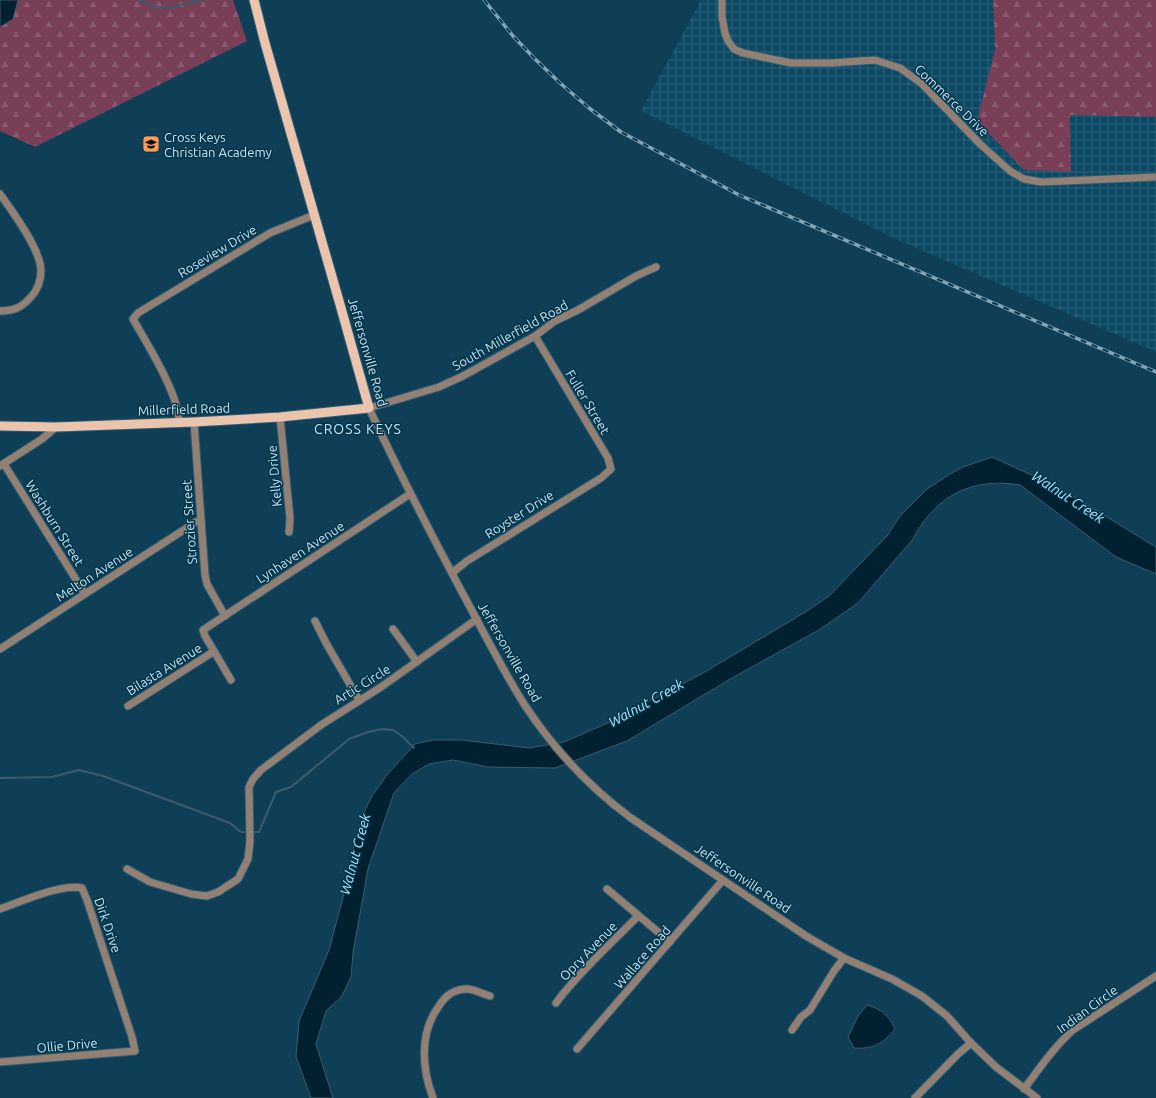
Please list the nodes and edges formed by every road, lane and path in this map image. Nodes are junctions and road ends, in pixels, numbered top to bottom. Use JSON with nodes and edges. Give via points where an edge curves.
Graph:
{"nodes":[{"id":1,"x":254,"y":0,"type":"edge"},
{"id":2,"x":722,"y":0,"type":"edge"},
{"id":3,"x":1156,"y":177,"type":"edge"},
{"id":4,"x":0,"y":194,"type":"edge"},
{"id":5,"x":314,"y":215,"type":"junction"},
{"id":6,"x":656,"y":268,"type":"dead end"},
{"id":7,"x":0,"y":312,"type":"edge"},
{"id":8,"x":535,"y":336,"type":"junction"},
{"id":9,"x":369,"y":408,"type":"junction"},
{"id":10,"x":280,"y":417,"type":"junction"},
{"id":11,"x":179,"y":422,"type":"junction"},
{"id":12,"x":194,"y":422,"type":"junction"},
{"id":13,"x":0,"y":426,"type":"edge"},
{"id":14,"x":56,"y":427,"type":"junction"},
{"id":15,"x":2,"y":465,"type":"edge"},
{"id":16,"x":601,"y":478,"type":"joint"},
{"id":17,"x":410,"y":494,"type":"junction"},
{"id":18,"x":201,"y":521,"type":"junction"},
{"id":19,"x":289,"y":532,"type":"dead end"},
{"id":20,"x":452,"y":573,"type":"junction"},
{"id":21,"x":85,"y":594,"type":"junction"},
{"id":22,"x":225,"y":616,"type":"junction"},
{"id":23,"x":477,"y":619,"type":"junction"},
{"id":24,"x":315,"y":621,"type":"dead end"},
{"id":25,"x":393,"y":629,"type":"dead end"},
{"id":26,"x":0,"y":649,"type":"edge"},
{"id":27,"x":213,"y":652,"type":"junction"},
{"id":28,"x":417,"y":662,"type":"junction"},
{"id":29,"x":231,"y":680,"type":"dead end"},
{"id":30,"x":359,"y":700,"type":"junction"},
{"id":31,"x":128,"y":706,"type":"dead end"},
{"id":32,"x":128,"y":870,"type":"dead end"},
{"id":33,"x":723,"y":880,"type":"junction"},
{"id":34,"x":607,"y":889,"type":"dead end"},
{"id":35,"x":0,"y":909,"type":"edge"},
{"id":36,"x":638,"y":916,"type":"junction"},
{"id":37,"x":670,"y":942,"type":"junction"},
{"id":38,"x":844,"y":958,"type":"junction"},
{"id":39,"x":1156,"y":976,"type":"edge"},
{"id":40,"x":490,"y":996,"type":"dead end"},
{"id":41,"x":556,"y":1003,"type":"dead end"},
{"id":42,"x":792,"y":1030,"type":"dead end"},
{"id":43,"x":971,"y":1043,"type":"junction"},
{"id":44,"x":577,"y":1049,"type":"dead end"},
{"id":45,"x":135,"y":1051,"type":"joint"},
{"id":46,"x":0,"y":1062,"type":"edge"},
{"id":47,"x":1024,"y":1089,"type":"junction"},
{"id":48,"x":433,"y":1098,"type":"edge"},
{"id":49,"x":915,"y":1098,"type":"edge"},
{"id":50,"x":1037,"y":1098,"type":"edge"}],
"edges":[{"from":1,"to":5,"type":"main road","name":"Jeffersonville Road"},
{"from":2,"to":3,"type":"street","name":"Commerce Drive","via":[[725,33],[734,49],[791,63],[875,60],[900,68],[922,84],[1010,171],[1024,179],[1041,182]]},
{"from":4,"to":7,"type":"street","via":[[19,220],[39,260],[41,271],[34,293],[26,303],[15,310]]},
{"from":5,"to":9,"type":"main road","name":"Jeffersonville Road"},
{"from":5,"to":11,"type":"street","name":"Roseview Drive","via":[[270,233],[133,319],[176,403]]},
{"from":6,"to":8,"type":"street","name":"South Millerfield Road","via":[[636,276],[556,321]]},
{"from":8,"to":9,"type":"street","name":"South Millerfield Road","via":[[439,387]]},
{"from":8,"to":16,"type":"street","name":"Fuller Street","via":[[608,458],[611,469]]},
{"from":9,"to":10,"type":"main road","name":"Millerfield Road"},
{"from":9,"to":17,"type":"street","name":"Jeffersonville Road"},
{"from":10,"to":12,"type":"main road","name":"Millerfield Road"},
{"from":10,"to":19,"type":"street","name":"Kelly Drive","via":[[290,518]]},
{"from":11,"to":12,"type":"main road","name":"Millerfield Road"},
{"from":11,"to":14,"type":"main road","name":"Millerfield Road"},
{"from":12,"to":18,"type":"street","name":"Strozier Street"},
{"from":13,"to":14,"type":"main road","name":"Millerfield Road"},
{"from":14,"to":15,"type":"street"},
{"from":15,"to":21,"type":"street","name":"Washburn Street"},
{"from":16,"to":20,"type":"street","name":"Royster Drive","via":[[467,561]]},
{"from":17,"to":20,"type":"street","name":"Jeffersonville Road"},
{"from":17,"to":22,"type":"street","name":"Lynhaven Avenue"},
{"from":18,"to":21,"type":"street","name":"Melton Avenue"},
{"from":18,"to":22,"type":"street","name":"Strozier Street","via":[[203,566],[207,584]]},
{"from":20,"to":23,"type":"street","name":"Jeffersonville Road"},
{"from":21,"to":26,"type":"street","name":"Melton Avenue"},
{"from":22,"to":27,"type":"street","name":"Lynhaven Avenue","via":[[204,630],[204,636]]},
{"from":23,"to":28,"type":"street","name":"Artic Circle"},
{"from":23,"to":33,"type":"street","name":"Jeffersonville Road","via":[[530,712],[551,742],[586,781],[613,805]]},
{"from":24,"to":30,"type":"street"},
{"from":25,"to":28,"type":"street"},
{"from":27,"to":29,"type":"street"},
{"from":27,"to":31,"type":"street","name":"Bilasta Avenue"},
{"from":28,"to":30,"type":"street","name":"Artic Circle"},
{"from":30,"to":32,"type":"street","name":"Artic Circle","via":[[321,725],[261,770],[253,779],[249,787],[248,859],[238,879],[207,896],[150,882]]},
{"from":33,"to":37,"type":"street","name":"Wallace Road"},
{"from":33,"to":38,"type":"street","name":"Jeffersonville Road","via":[[806,936]]},
{"from":34,"to":36,"type":"street"},
{"from":35,"to":45,"type":"street","name":"Dirk Drive","via":[[62,889],[82,888]]},
{"from":36,"to":37,"type":"street"},
{"from":36,"to":41,"type":"street","name":"Opry Avenue"},
{"from":37,"to":44,"type":"street","name":"Wallace Road"},
{"from":38,"to":42,"type":"street","via":[[810,1010],[801,1017]]},
{"from":38,"to":43,"type":"street","name":"Jeffersonville Road","via":[[892,979],[922,996],[947,1016]]},
{"from":39,"to":47,"type":"street","name":"Indian Circle","via":[[1063,1038]]},
{"from":40,"to":48,"type":"street","via":[[468,989],[452,992],[435,1010],[428,1025],[424,1047],[428,1084]]},
{"from":43,"to":47,"type":"street","name":"Jeffersonville Road"},
{"from":43,"to":49,"type":"street"},
{"from":45,"to":46,"type":"street","name":"Ollie Drive"},
{"from":47,"to":50,"type":"street","name":"Jeffersonville Road"}]}
